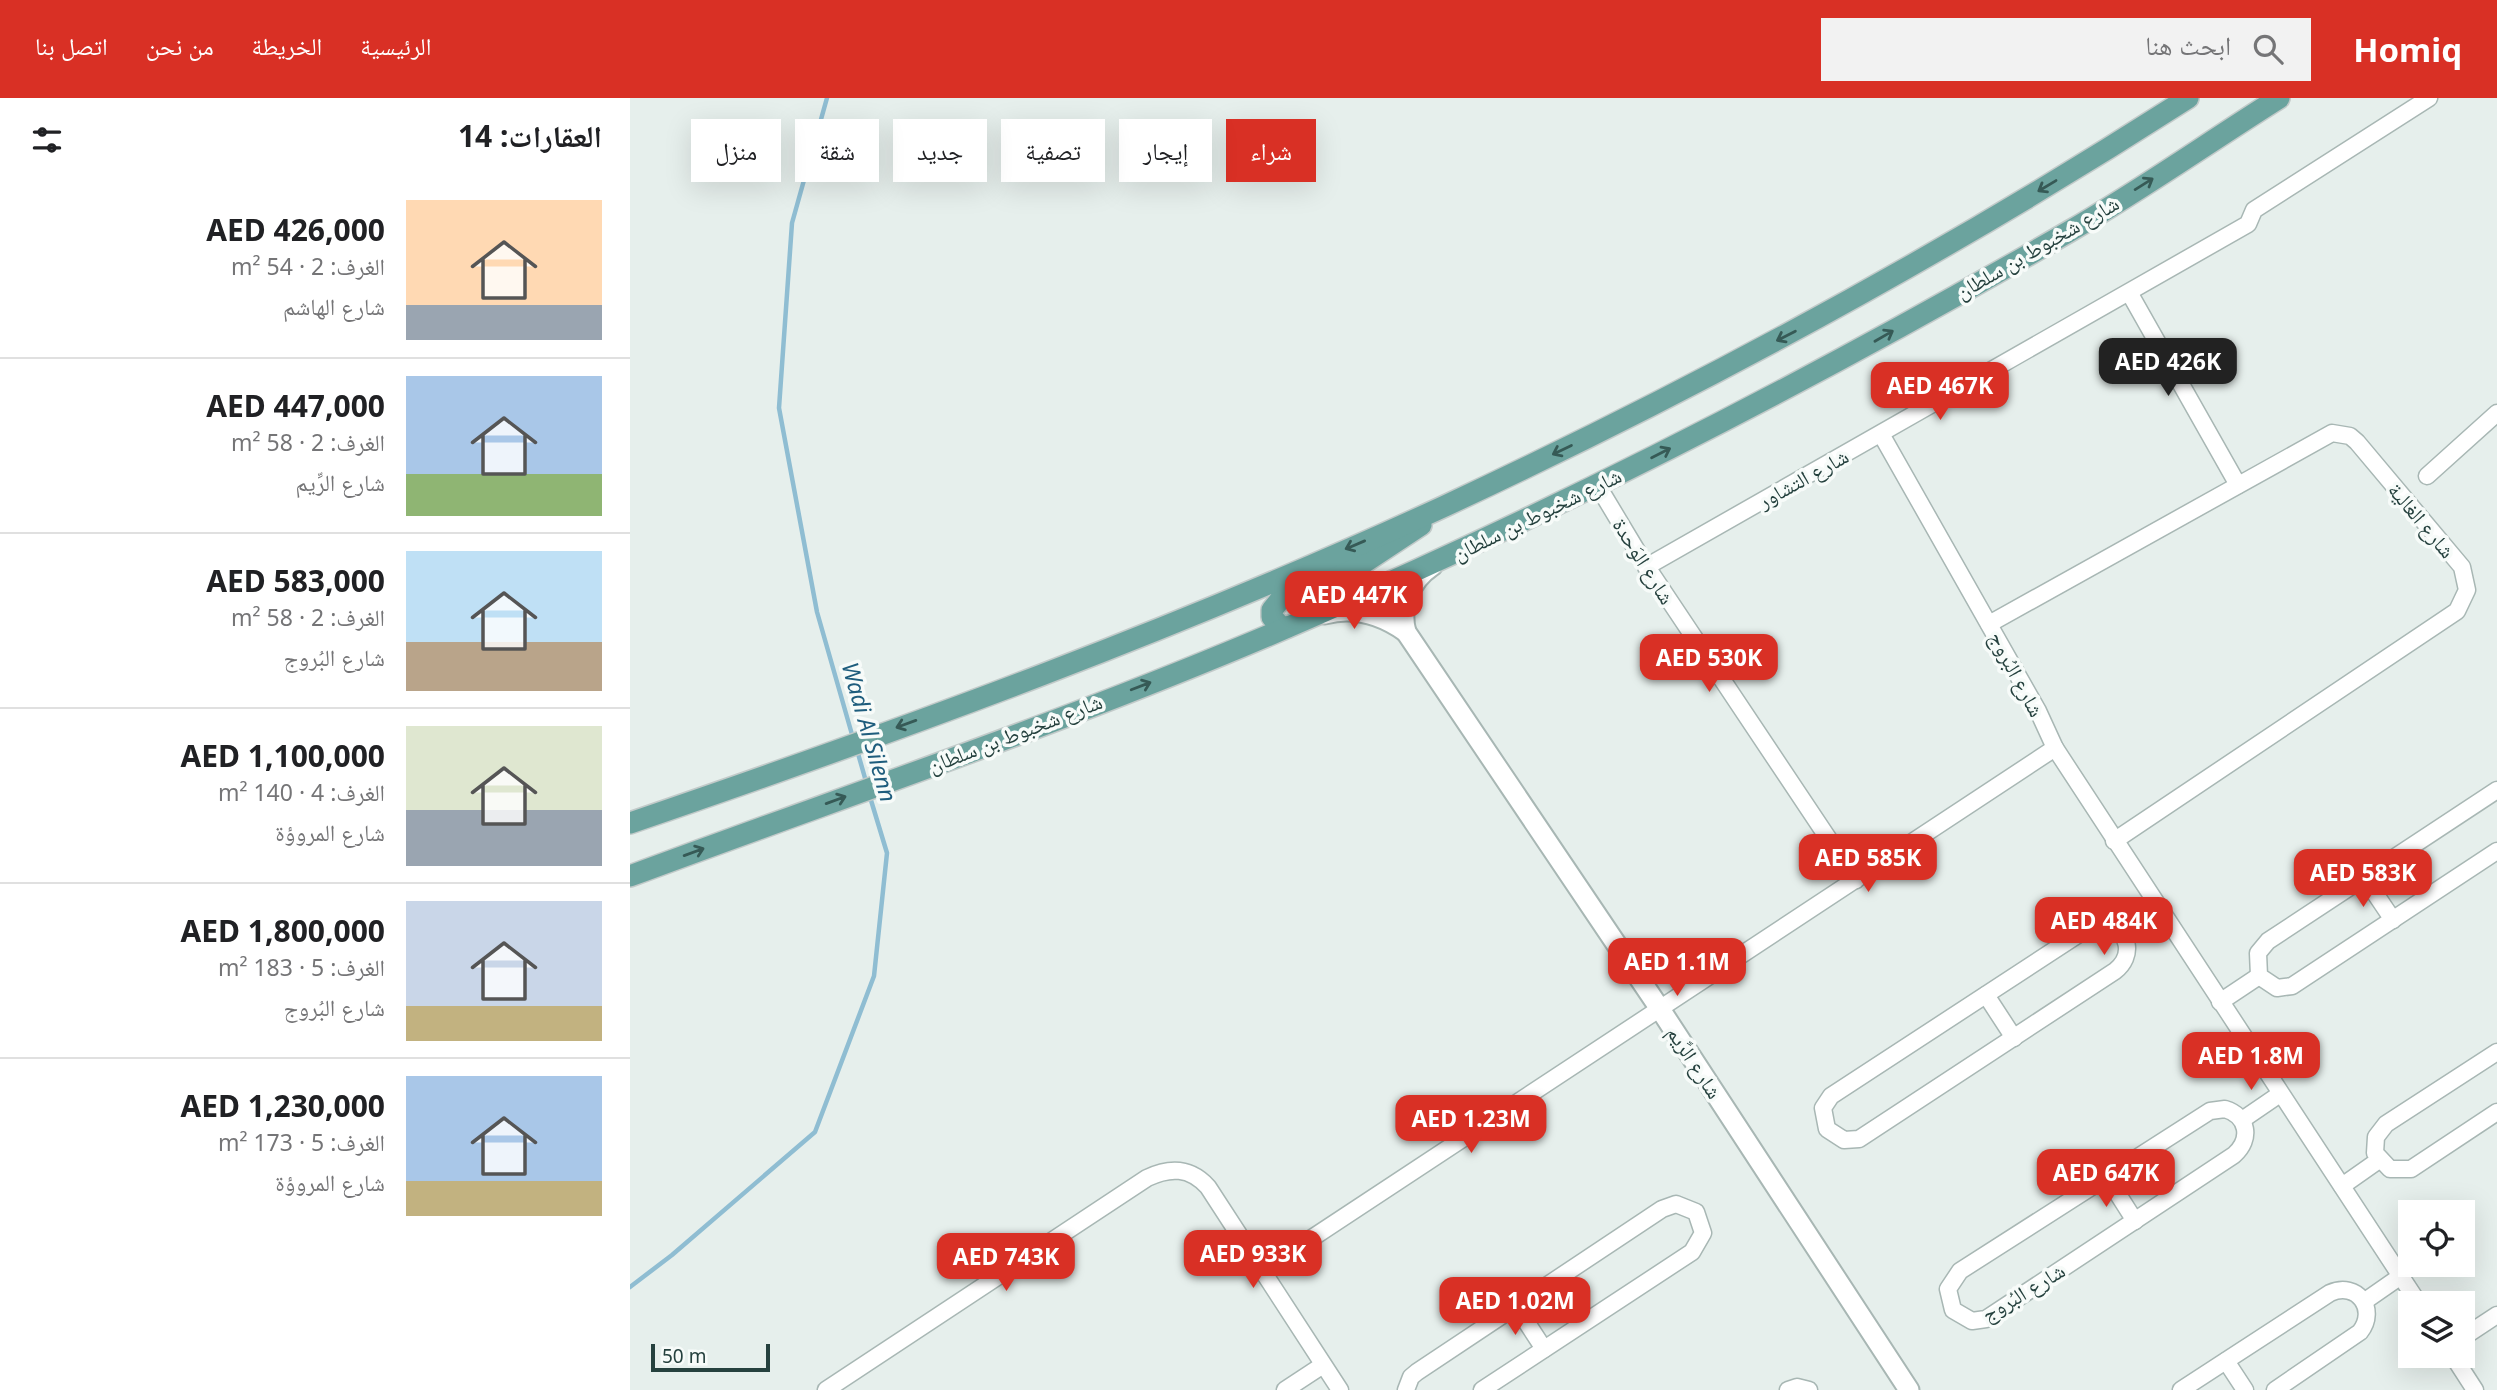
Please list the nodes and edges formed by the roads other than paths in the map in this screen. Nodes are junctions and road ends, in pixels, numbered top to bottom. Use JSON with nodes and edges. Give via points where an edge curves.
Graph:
{"nodes":[{"id":1,"x":2188,"y":98,"type":"edge"},
{"id":2,"x":2279,"y":98,"type":"edge"},
{"id":3,"x":2429,"y":98,"type":"edge"},
{"id":4,"x":2130,"y":294,"type":"junction"},
{"id":5,"x":2497,"y":413,"type":"edge"},
{"id":6,"x":1881,"y":434,"type":"junction"},
{"id":7,"x":2427,"y":476,"type":"dead end"},
{"id":8,"x":2238,"y":485,"type":"junction"},
{"id":9,"x":1598,"y":486,"type":"junction"},
{"id":10,"x":1441,"y":507,"type":"junction"},
{"id":11,"x":1442,"y":559,"type":"junction"},
{"id":12,"x":1646,"y":567,"type":"junction"},
{"id":13,"x":1296,"y":624,"type":"junction"},
{"id":14,"x":1990,"y":624,"type":"junction"},
{"id":15,"x":1406,"y":632,"type":"junction"},
{"id":16,"x":2055,"y":748,"type":"junction"},
{"id":17,"x":2497,"y":790,"type":"edge"},
{"id":18,"x":630,"y":822,"type":"edge"},
{"id":19,"x":2114,"y":841,"type":"junction"},
{"id":20,"x":2497,"y":851,"type":"edge"},
{"id":21,"x":630,"y":876,"type":"edge"},
{"id":22,"x":2364,"y":877,"type":"junction"},
{"id":23,"x":1856,"y":880,"type":"junction"},
{"id":24,"x":2160,"y":909,"type":"junction"},
{"id":25,"x":2393,"y":920,"type":"junction"},
{"id":26,"x":2124,"y":936,"type":"junction"},
{"id":27,"x":2259,"y":976,"type":"junction"},
{"id":28,"x":1986,"y":995,"type":"junction"},
{"id":29,"x":2220,"y":1002,"type":"junction"},
{"id":30,"x":1660,"y":1009,"type":"junction"},
{"id":31,"x":2014,"y":1038,"type":"junction"},
{"id":32,"x":2495,"y":1058,"type":"edge"},
{"id":33,"x":2280,"y":1094,"type":"junction"},
{"id":34,"x":2497,"y":1112,"type":"edge"},
{"id":35,"x":2242,"y":1120,"type":"junction"},
{"id":36,"x":2379,"y":1160,"type":"junction"},
{"id":37,"x":2107,"y":1177,"type":"junction"},
{"id":38,"x":2342,"y":1186,"type":"junction"},
{"id":39,"x":2135,"y":1221,"type":"junction"},
{"id":40,"x":1262,"y":1271,"type":"junction"},
{"id":41,"x":2398,"y":1271,"type":"edge"},
{"id":42,"x":2400,"y":1277,"type":"edge"},
{"id":43,"x":2365,"y":1301,"type":"junction"},
{"id":44,"x":1516,"y":1306,"type":"junction"},
{"id":45,"x":2497,"y":1315,"type":"edge"},
{"id":46,"x":2475,"y":1329,"type":"edge"},
{"id":47,"x":1544,"y":1349,"type":"junction"},
{"id":48,"x":2226,"y":1361,"type":"junction"},
{"id":49,"x":1323,"y":1365,"type":"junction"},
{"id":50,"x":2461,"y":1368,"type":"edge"},
{"id":51,"x":826,"y":1390,"type":"edge"},
{"id":52,"x":1285,"y":1390,"type":"edge"},
{"id":53,"x":1340,"y":1390,"type":"edge"},
{"id":54,"x":1406,"y":1390,"type":"edge"},
{"id":55,"x":1482,"y":1390,"type":"edge"},
{"id":56,"x":1788,"y":1390,"type":"edge"},
{"id":57,"x":1809,"y":1390,"type":"edge"},
{"id":58,"x":1909,"y":1390,"type":"edge"},
{"id":59,"x":2181,"y":1390,"type":"edge"},
{"id":60,"x":2245,"y":1390,"type":"edge"},
{"id":61,"x":2275,"y":1390,"type":"edge"},
{"id":62,"x":2475,"y":1390,"type":"edge"}],
"edges":[{"from":1,"to":10,"type":"main road","one_way":true,"via":[[1954,242],[1804,326]]},
{"from":9,"to":2,"type":"main road","name":"شارع شخبوط بن سلطان","one_way":true,"via":[[1828,368],[2073,229]]},
{"from":3,"to":4,"type":"street","name":"شارع التشاور","via":[[2255,210],[2248,224]]},
{"from":4,"to":6,"type":"street","name":"شارع التشاور"},
{"from":4,"to":8,"type":"street"},
{"from":5,"to":7,"type":"street"},
{"from":6,"to":12,"type":"street","name":"شارع التشاور"},
{"from":6,"to":14,"type":"street","name":"شارع البُروج"},
{"from":8,"to":14,"type":"street","name":"شارع الغالية"},
{"from":8,"to":19,"type":"street","name":"شارع الغالية","via":[[2324,436],[2350,436],[2462,567],[2467,582],[2465,598],[2457,611]]},
{"from":9,"to":11,"type":"main road","name":"شارع شخبوط بن سلطان"},
{"from":9,"to":12,"type":"street","name":"شارع الوَحدة"},
{"from":10,"to":13,"type":"main road","via":[[1381,554],[1280,600],[1272,610],[1275,623]]},
{"from":10,"to":18,"type":"main road","one_way":true,"via":[[971,701]]},
{"from":11,"to":13,"type":"main road","name":"شارع شخبوط بن سلطان"},
{"from":11,"to":15,"type":"street","via":[[1423,572],[1409,592]]},
{"from":12,"to":23,"type":"street","name":"شارع الوَحدة"},
{"from":13,"to":15,"type":"street","name":"شارع الرِّيم","via":[[1336,611],[1366,612]]},
{"from":21,"to":13,"type":"main road","name":"شارع شخبوط بن سلطان","one_way":true},
{"from":14,"to":16,"type":"street","name":"شارع البُروج"},
{"from":15,"to":30,"type":"street","name":"شارع الرِّيم"},
{"from":16,"to":19,"type":"street","name":"شارع البُروج"},
{"from":16,"to":23,"type":"street"},
{"from":17,"to":22,"type":"street"},
{"from":19,"to":24,"type":"street","name":"شارع البُروج"},
{"from":20,"to":25,"type":"street"},
{"from":22,"to":25,"type":"street"},
{"from":22,"to":27,"type":"street","via":[[2262,946],[2256,961]]},
{"from":23,"to":30,"type":"street"},
{"from":24,"to":26,"type":"street"},
{"from":24,"to":29,"type":"street","name":"شارع البُروج"},
{"from":25,"to":27,"type":"street","via":[[2292,986],[2277,988]]},
{"from":26,"to":28,"type":"street","via":[[2106,924],[2091,927]]},
{"from":26,"to":31,"type":"street","via":[[2128,951],[2122,966]]},
{"from":27,"to":29,"type":"street"},
{"from":28,"to":31,"type":"street"},
{"from":28,"to":31,"type":"street","via":[[1831,1096],[1822,1115],[1827,1129],[1844,1140],[1859,1139]]},
{"from":29,"to":33,"type":"street","name":"شارع البُروج"},
{"from":30,"to":40,"type":"street"},
{"from":30,"to":58,"type":"street","name":"شارع الرِّيم"},
{"from":32,"to":36,"type":"street","via":[[2380,1129],[2374,1145]]},
{"from":33,"to":35,"type":"street"},
{"from":33,"to":38,"type":"street","name":"شارع البُروج"},
{"from":34,"to":36,"type":"street","via":[[2411,1170],[2397,1171]]},
{"from":35,"to":37,"type":"street","name":"شارع البُروج","via":[[2225,1109],[2210,1111]]},
{"from":35,"to":39,"type":"street","name":"شارع البُروج","via":[[2246,1135],[2240,1149]]},
{"from":36,"to":38,"type":"street"},
{"from":37,"to":39,"type":"street"},
{"from":37,"to":39,"type":"street","name":"شارع البُروج","via":[[1960,1271],[1948,1289],[1953,1310],[1972,1321],[1986,1319]]},
{"from":38,"to":41,"type":"street","name":"شارع البُروج"},
{"from":40,"to":49,"type":"street"},
{"from":40,"to":51,"type":"street","via":[[1203,1181],[1188,1172],[1165,1171],[1147,1178]]},
{"from":42,"to":43,"type":"street"},
{"from":43,"to":48,"type":"street","via":[[2353,1291],[2337,1290]]},
{"from":43,"to":61,"type":"street","via":[[2368,1318],[2360,1332]]},
{"from":44,"to":47,"type":"street"},
{"from":44,"to":47,"type":"street","via":[[1668,1205],[1684,1205],[1696,1212],[1703,1233],[1692,1252]]},
{"from":44,"to":54,"type":"street","via":[[1417,1371]]},
{"from":45,"to":46,"type":"street"},
{"from":47,"to":55,"type":"street"},
{"from":48,"to":59,"type":"street"},
{"from":48,"to":60,"type":"street"},
{"from":49,"to":52,"type":"street"},
{"from":49,"to":53,"type":"street"},
{"from":50,"to":62,"type":"street"},
{"from":56,"to":57,"type":"street"}]}
